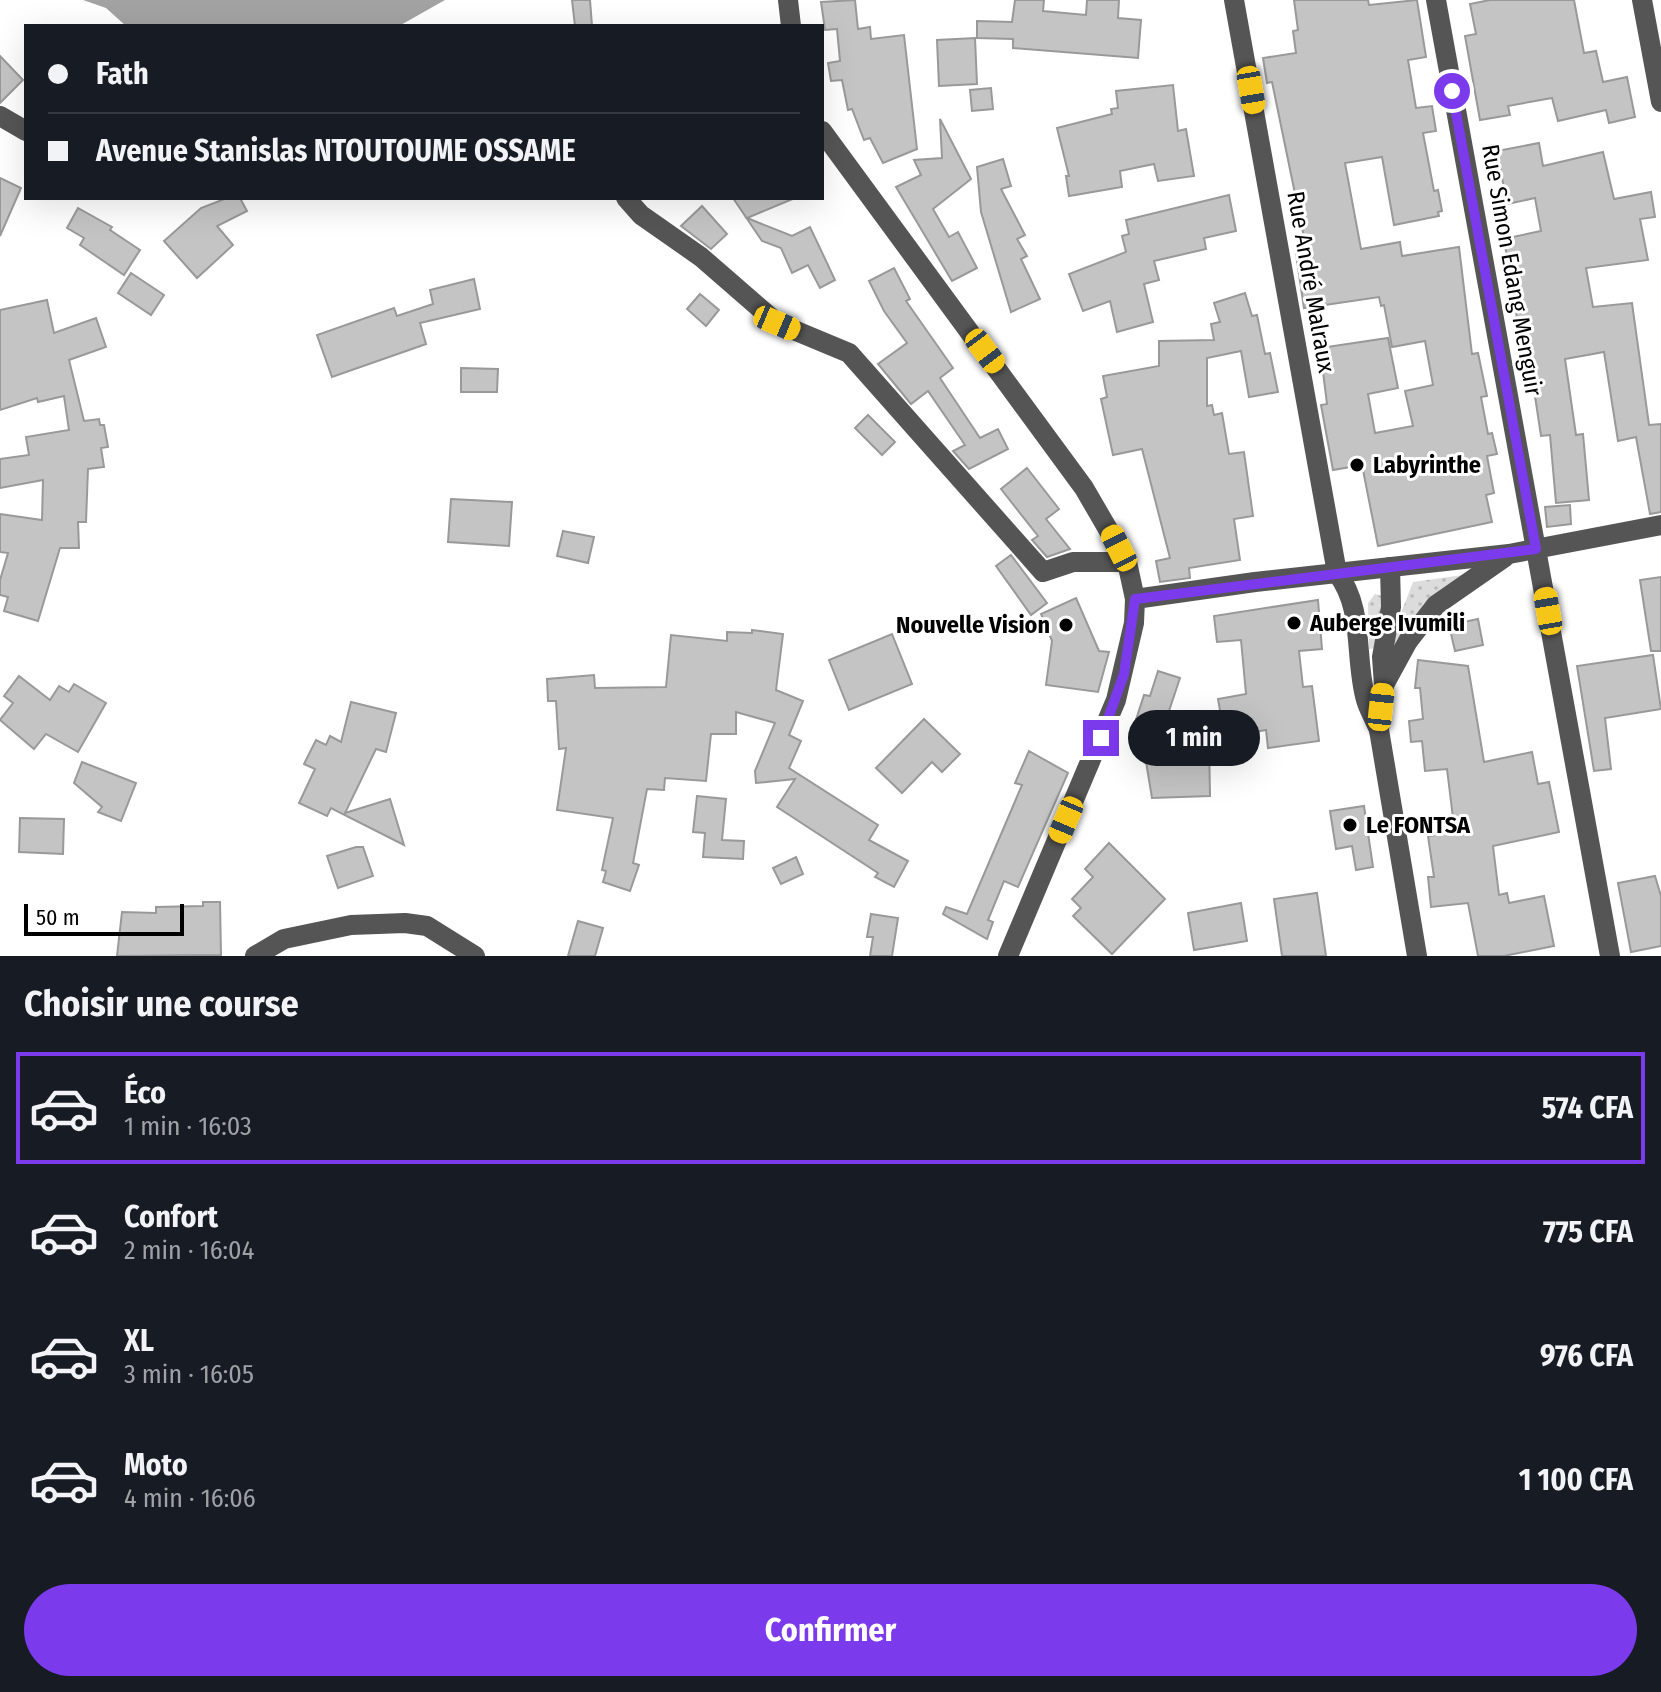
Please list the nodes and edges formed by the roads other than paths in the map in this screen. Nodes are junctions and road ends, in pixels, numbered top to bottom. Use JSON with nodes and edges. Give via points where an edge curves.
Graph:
{"nodes":[{"id":1,"x":788,"y":0,"type":"edge"},
{"id":2,"x":1234,"y":0,"type":"edge"},
{"id":3,"x":1436,"y":0,"type":"edge"},
{"id":4,"x":1642,"y":0,"type":"edge"},
{"id":5,"x":791,"y":24,"type":"edge"},
{"id":6,"x":1661,"y":102,"type":"edge"},
{"id":7,"x":0,"y":116,"type":"edge"},
{"id":8,"x":24,"y":130,"type":"edge"},
{"id":9,"x":824,"y":134,"type":"edge"},
{"id":10,"x":628,"y":200,"type":"edge"},
{"id":11,"x":1661,"y":525,"type":"edge"},
{"id":12,"x":1536,"y":549,"type":"junction"},
{"id":13,"x":1509,"y":554,"type":"junction"},
{"id":14,"x":1127,"y":562,"type":"junction"},
{"id":15,"x":1381,"y":568,"type":"junction"},
{"id":16,"x":1337,"y":573,"type":"junction"},
{"id":17,"x":1135,"y":599,"type":"junction"},
{"id":18,"x":1357,"y":629,"type":"junction"},
{"id":19,"x":1384,"y":685,"type":"junction"},
{"id":20,"x":1379,"y":730,"type":"junction"},
{"id":21,"x":255,"y":956,"type":"edge"},
{"id":22,"x":475,"y":956,"type":"edge"},
{"id":23,"x":1008,"y":956,"type":"edge"},
{"id":24,"x":1417,"y":956,"type":"edge"},
{"id":25,"x":1610,"y":956,"type":"edge"}],
"edges":[{"from":1,"to":5,"type":"street"},
{"from":2,"to":16,"type":"street","name":"Rue André Malraux"},
{"from":3,"to":12,"type":"street","name":"Rue Simon Edang Menguir"},
{"from":4,"to":6,"type":"street"},
{"from":7,"to":8,"type":"street"},
{"from":9,"to":14,"type":"street","via":[[1075,475]]},
{"from":10,"to":14,"type":"street","via":[[777,323],[849,353],[1043,572],[1073,562]]},
{"from":11,"to":12,"type":"street"},
{"from":12,"to":13,"type":"street"},
{"from":12,"to":25,"type":"street","name":"Rue Simon Edang Menguir"},
{"from":13,"to":15,"type":"street"},
{"from":13,"to":19,"type":"street","via":[[1436,605]]},
{"from":14,"to":17,"type":"street"},
{"from":15,"to":16,"type":"street"},
{"from":15,"to":18,"type":"street","via":[[1363,586]]},
{"from":15,"to":19,"type":"street","via":[[1391,607],[1382,657]]},
{"from":16,"to":17,"type":"street"},
{"from":16,"to":18,"type":"street","name":"Rue André Malraux","via":[[1347,587]]},
{"from":17,"to":23,"type":"street","via":[[1116,700]]},
{"from":18,"to":20,"type":"street","via":[[1366,700]]},
{"from":19,"to":20,"type":"street"},
{"from":20,"to":24,"type":"street"},
{"from":21,"to":22,"type":"street","via":[[284,939],[351,925],[405,923],[427,926]]}]}
